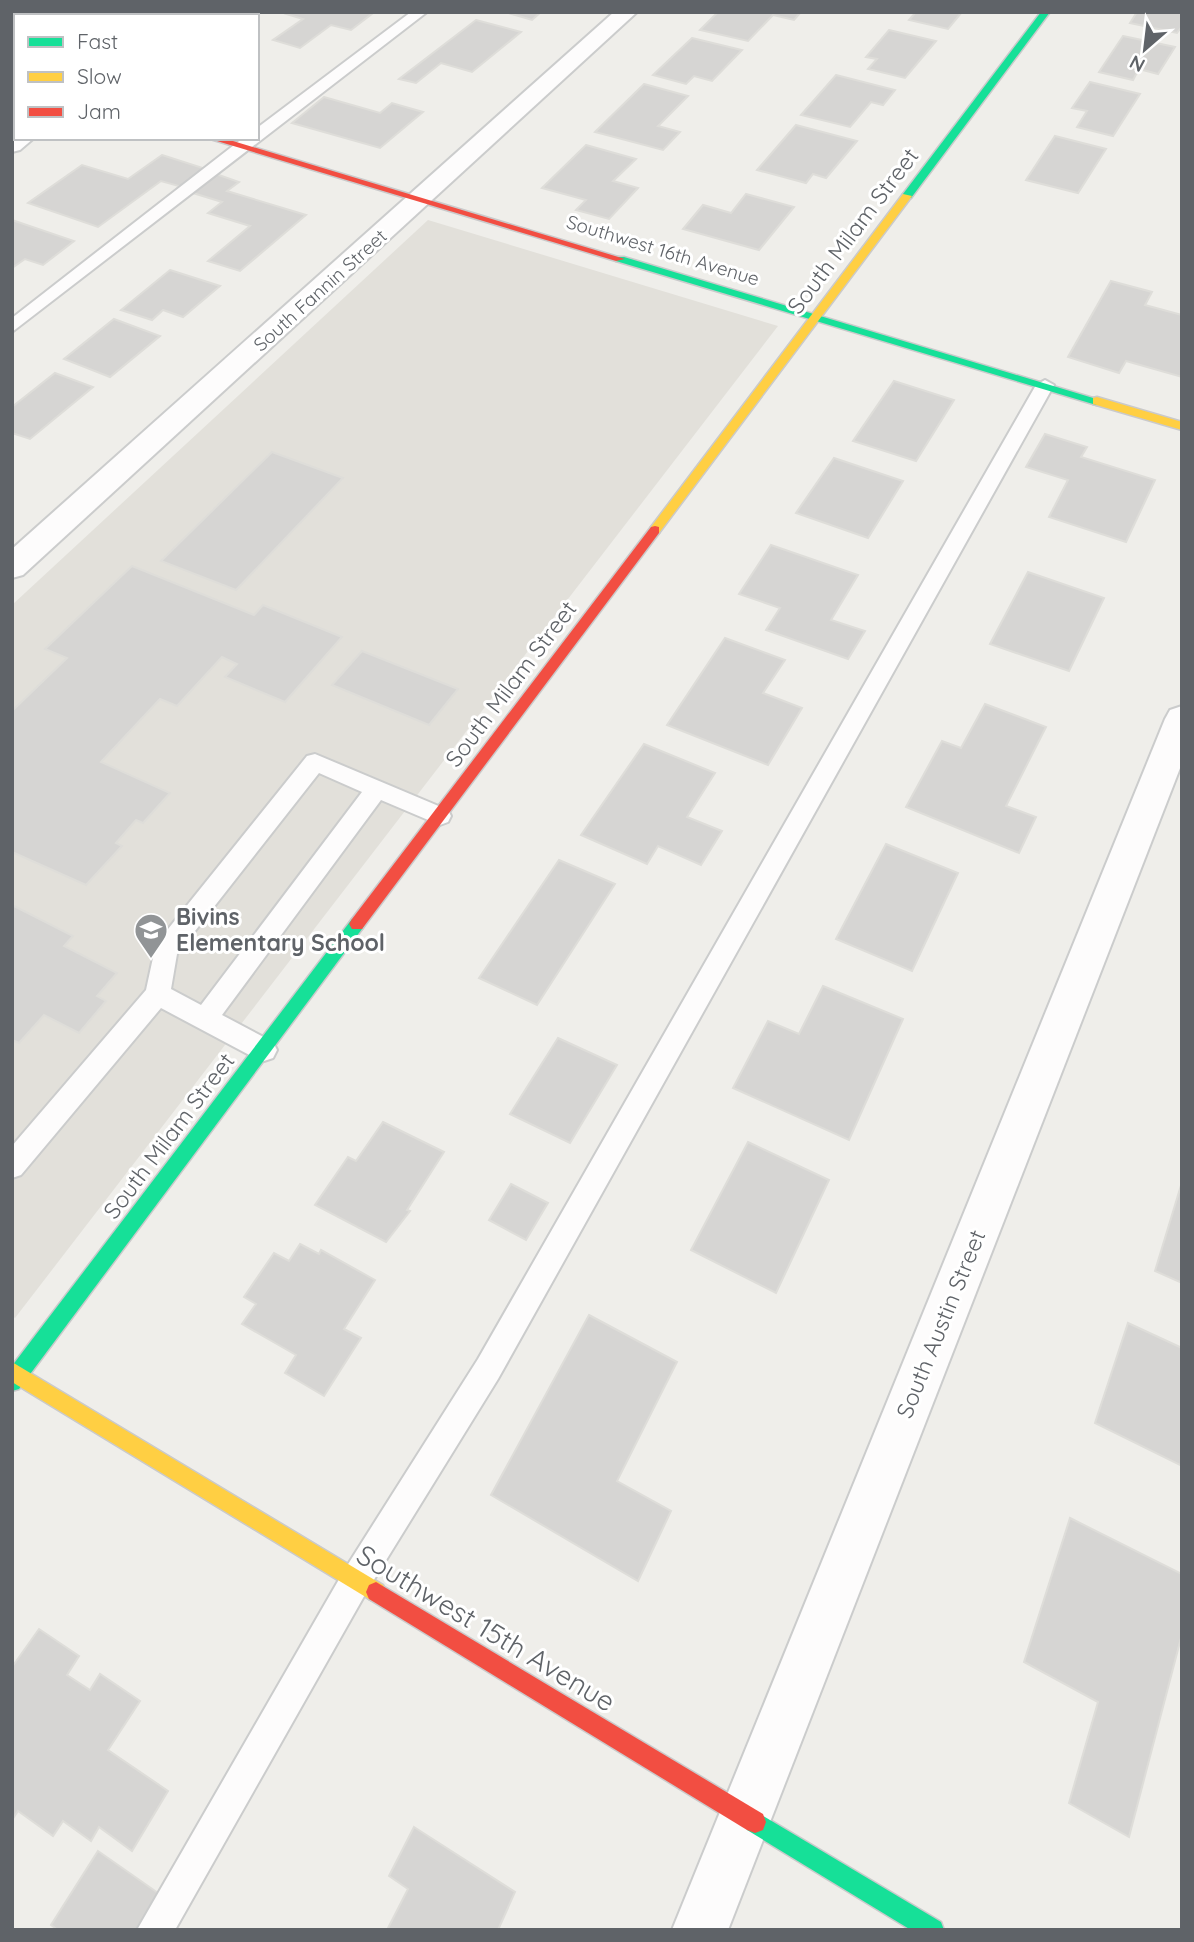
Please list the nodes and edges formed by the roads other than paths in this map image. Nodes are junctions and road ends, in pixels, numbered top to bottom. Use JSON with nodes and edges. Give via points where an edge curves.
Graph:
{"nodes":[{"id":1,"x":420,"y":12,"type":"edge"},
{"id":2,"x":627,"y":12,"type":"edge"},
{"id":3,"x":1046,"y":12,"type":"edge"},
{"id":4,"x":259,"y":134,"type":"edge"},
{"id":5,"x":251,"y":140,"type":"edge"},
{"id":6,"x":419,"y":200,"type":"junction"},
{"id":7,"x":816,"y":317,"type":"junction"},
{"id":8,"x":12,"y":327,"type":"edge"},
{"id":9,"x":1045,"y":385,"type":"junction"},
{"id":10,"x":1182,"y":426,"type":"edge"},
{"id":11,"x":12,"y":567,"type":"edge"},
{"id":12,"x":1182,"y":719,"type":"edge"},
{"id":13,"x":377,"y":788,"type":"junction"},
{"id":14,"x":440,"y":816,"type":"junction"},
{"id":15,"x":158,"y":994,"type":"junction"},
{"id":16,"x":205,"y":1018,"type":"junction"},
{"id":17,"x":264,"y":1049,"type":"junction"},
{"id":18,"x":12,"y":1166,"type":"edge"},
{"id":19,"x":14,"y":1376,"type":"edge"},
{"id":20,"x":356,"y":1580,"type":"junction"},
{"id":21,"x":746,"y":1816,"type":"junction"},
{"id":22,"x":155,"y":1930,"type":"edge"},
{"id":23,"x":701,"y":1930,"type":"edge"},
{"id":24,"x":933,"y":1930,"type":"edge"}],
"edges":[{"from":1,"to":4,"type":"lane"},
{"from":2,"to":6,"type":"street","name":"South Fannin Street"},
{"from":3,"to":7,"type":"street","name":"South Milam Street"},
{"from":5,"to":6,"type":"street","name":"Southwest 16th Avenue"},
{"from":5,"to":8,"type":"lane"},
{"from":6,"to":7,"type":"street","name":"Southwest 16th Avenue"},
{"from":6,"to":11,"type":"street","name":"South Fannin Street"},
{"from":7,"to":9,"type":"street","name":"Southwest 16th Avenue"},
{"from":7,"to":14,"type":"street","name":"South Milam Street"},
{"from":9,"to":10,"type":"street","name":"Southwest 16th Avenue"},
{"from":9,"to":20,"type":"lane","via":[[488,1369]]},
{"from":12,"to":21,"type":"street","name":"South Austin Street"},
{"from":13,"to":14,"type":"lane"},
{"from":13,"to":15,"type":"lane","via":[[315,762],[164,951]]},
{"from":13,"to":16,"type":"lane"},
{"from":14,"to":17,"type":"street","name":"South Milam Street"},
{"from":15,"to":16,"type":"lane"},
{"from":15,"to":18,"type":"lane"},
{"from":16,"to":17,"type":"lane"},
{"from":17,"to":19,"type":"street","name":"South Milam Street"},
{"from":19,"to":20,"type":"street","name":"Southwest 15th Avenue"},
{"from":20,"to":21,"type":"street","name":"Southwest 15th Avenue"},
{"from":20,"to":22,"type":"lane"},
{"from":21,"to":23,"type":"street","name":"South Austin Street"},
{"from":21,"to":24,"type":"street","name":"Southwest 15th Avenue"}]}
